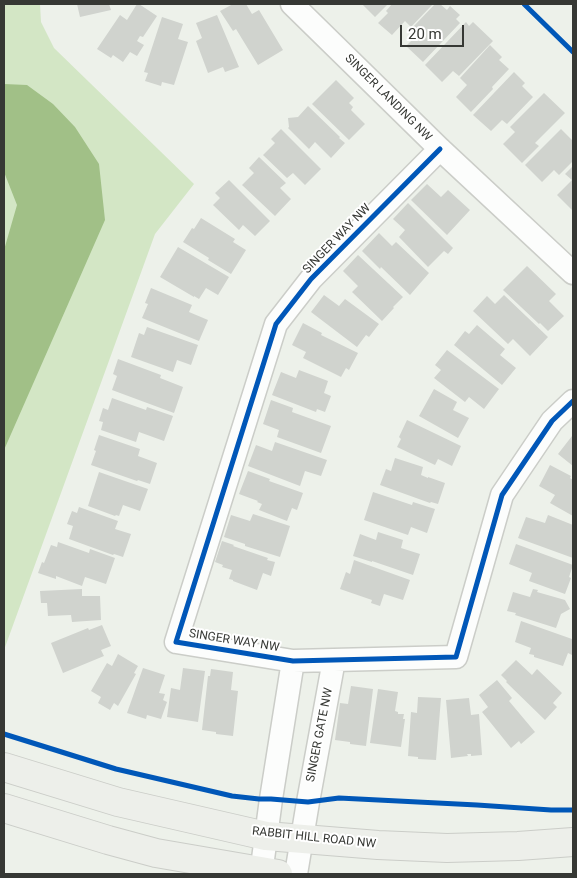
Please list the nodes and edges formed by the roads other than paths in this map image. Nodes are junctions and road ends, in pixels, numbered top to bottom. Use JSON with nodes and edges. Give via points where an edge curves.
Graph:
{"nodes":[{"id":1,"x":292,"y":4,"type":"edge"},
{"id":2,"x":440,"y":149,"type":"junction"},
{"id":3,"x":573,"y":273,"type":"edge"},
{"id":4,"x":573,"y":401,"type":"edge"},
{"id":5,"x":334,"y":660,"type":"junction"},
{"id":6,"x":293,"y":661,"type":"junction"},
{"id":7,"x":4,"y":767,"type":"edge"},
{"id":8,"x":4,"y":808,"type":"edge"},
{"id":9,"x":266,"y":836,"type":"junction"},
{"id":10,"x":302,"y":840,"type":"junction"},
{"id":11,"x":573,"y":842,"type":"edge"},
{"id":12,"x":267,"y":873,"type":"edge"},
{"id":13,"x":296,"y":874,"type":"edge"}],
"edges":[{"from":1,"to":2,"type":"street","name":"SINGER LANDING NW"},
{"from":2,"to":3,"type":"street","name":"SINGER LANDING NW"},
{"from":2,"to":6,"type":"street","name":"SINGER WAY NW","via":[[310,279],[276,324],[176,642]]},
{"from":4,"to":5,"type":"street","name":"SINGER WAY NW","via":[[552,421],[502,495],[456,657]]},
{"from":5,"to":6,"type":"street","name":"SINGER WAY NW"},
{"from":5,"to":10,"type":"street","name":"SINGER GATE NW"},
{"from":6,"to":9,"type":"street"},
{"from":7,"to":9,"type":"main road","name":"RABBIT HILL ROAD NW","via":[[118,802]]},
{"from":8,"to":12,"type":"main road","via":[[156,853]]},
{"from":9,"to":10,"type":"main road","name":"RABBIT HILL ROAD NW"},
{"from":9,"to":12,"type":"street"},
{"from":10,"to":11,"type":"main road","name":"RABBIT HILL ROAD NW","via":[[448,848]]},
{"from":10,"to":13,"type":"street","name":"SINGER GATE NW"}]}
